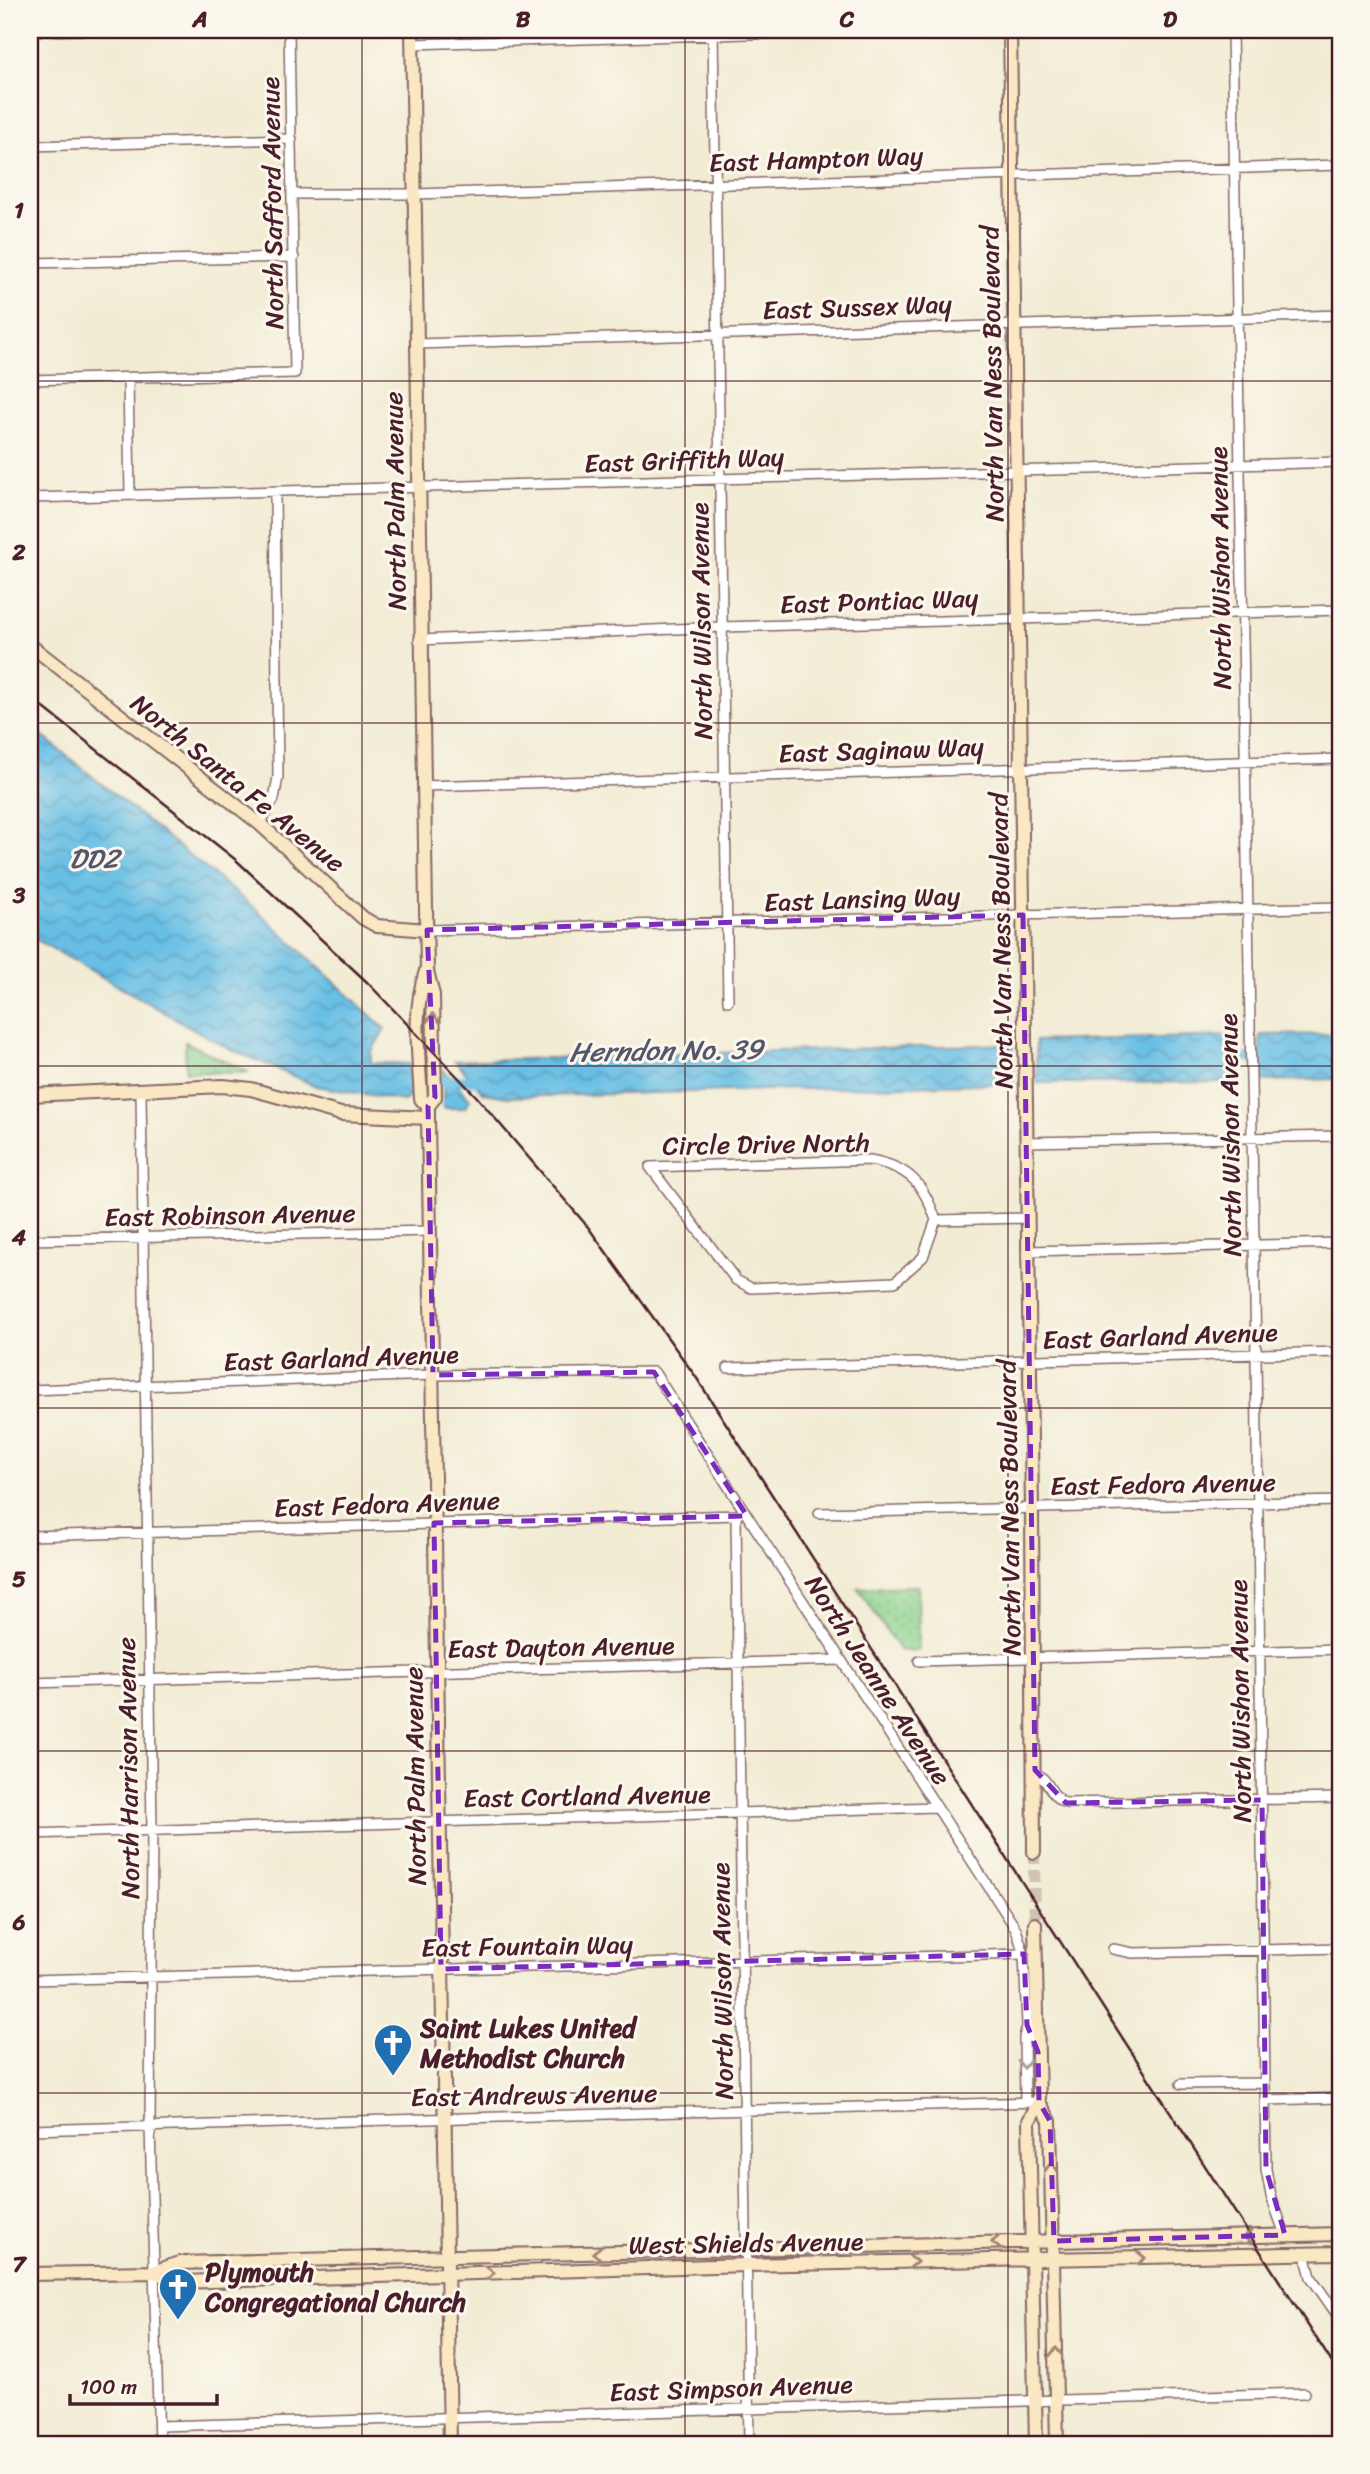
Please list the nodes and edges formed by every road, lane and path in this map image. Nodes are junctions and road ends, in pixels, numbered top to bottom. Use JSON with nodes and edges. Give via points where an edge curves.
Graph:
{"nodes":[{"id":1,"x":85,"y":30,"type":"edge"},
{"id":2,"x":412,"y":30,"type":"edge"},
{"id":3,"x":883,"y":30,"type":"edge"},
{"id":4,"x":1010,"y":30,"type":"edge"},
{"id":5,"x":1233,"y":30,"type":"edge"},
{"id":6,"x":30,"y":31,"type":"edge"},
{"id":7,"x":290,"y":31,"type":"edge"},
{"id":8,"x":713,"y":32,"type":"edge"},
{"id":9,"x":412,"y":44,"type":"junction"},
{"id":10,"x":292,"y":139,"type":"junction"},
{"id":11,"x":30,"y":146,"type":"edge"},
{"id":12,"x":1340,"y":165,"type":"edge"},
{"id":13,"x":1233,"y":168,"type":"junction"},
{"id":14,"x":1012,"y":175,"type":"junction"},
{"id":15,"x":716,"y":183,"type":"junction"},
{"id":16,"x":294,"y":194,"type":"junction"},
{"id":17,"x":415,"y":194,"type":"junction"},
{"id":18,"x":294,"y":257,"type":"junction"},
{"id":19,"x":30,"y":263,"type":"edge"},
{"id":20,"x":1340,"y":315,"type":"edge"},
{"id":21,"x":1236,"y":317,"type":"junction"},
{"id":22,"x":1014,"y":324,"type":"junction"},
{"id":23,"x":718,"y":332,"type":"junction"},
{"id":24,"x":417,"y":344,"type":"junction"},
{"id":25,"x":128,"y":379,"type":"junction"},
{"id":26,"x":30,"y":380,"type":"edge"},
{"id":27,"x":1340,"y":462,"type":"edge"},
{"id":28,"x":1238,"y":464,"type":"junction"},
{"id":29,"x":1017,"y":471,"type":"junction"},
{"id":30,"x":720,"y":480,"type":"junction"},
{"id":31,"x":416,"y":488,"type":"junction"},
{"id":32,"x":275,"y":493,"type":"junction"},
{"id":33,"x":130,"y":495,"type":"junction"},
{"id":34,"x":30,"y":498,"type":"edge"},
{"id":35,"x":1340,"y":610,"type":"edge"},
{"id":36,"x":1241,"y":613,"type":"junction"},
{"id":37,"x":1019,"y":618,"type":"junction"},
{"id":38,"x":722,"y":627,"type":"junction"},
{"id":39,"x":419,"y":640,"type":"junction"},
{"id":40,"x":30,"y":645,"type":"edge"},
{"id":41,"x":1340,"y":759,"type":"edge"},
{"id":42,"x":1246,"y":761,"type":"junction"},
{"id":43,"x":1021,"y":768,"type":"junction"},
{"id":44,"x":723,"y":775,"type":"junction"},
{"id":45,"x":424,"y":786,"type":"junction"},
{"id":46,"x":260,"y":824,"type":"junction"},
{"id":47,"x":1340,"y":907,"type":"edge"},
{"id":48,"x":1247,"y":909,"type":"junction"},
{"id":49,"x":1023,"y":915,"type":"junction"},
{"id":50,"x":725,"y":924,"type":"junction"},
{"id":51,"x":426,"y":930,"type":"junction"},
{"id":52,"x":427,"y":971,"type":"junction"},
{"id":53,"x":728,"y":1002,"type":"dead end"},
{"id":54,"x":141,"y":1091,"type":"junction"},
{"id":55,"x":30,"y":1095,"type":"edge"},
{"id":56,"x":428,"y":1104,"type":"junction"},
{"id":57,"x":1340,"y":1136,"type":"edge"},
{"id":58,"x":1251,"y":1139,"type":"junction"},
{"id":59,"x":1026,"y":1142,"type":"junction"},
{"id":60,"x":1028,"y":1218,"type":"junction"},
{"id":61,"x":936,"y":1220,"type":"junction"},
{"id":62,"x":430,"y":1231,"type":"junction"},
{"id":63,"x":142,"y":1237,"type":"junction"},
{"id":64,"x":30,"y":1240,"type":"edge"},
{"id":65,"x":1340,"y":1243,"type":"edge"},
{"id":66,"x":1254,"y":1246,"type":"junction"},
{"id":67,"x":1028,"y":1251,"type":"junction"},
{"id":68,"x":1340,"y":1352,"type":"edge"},
{"id":69,"x":1256,"y":1355,"type":"junction"},
{"id":70,"x":1029,"y":1361,"type":"junction"},
{"id":71,"x":728,"y":1368,"type":"dead end"},
{"id":72,"x":654,"y":1372,"type":"joint"},
{"id":73,"x":433,"y":1375,"type":"junction"},
{"id":74,"x":144,"y":1387,"type":"junction"},
{"id":75,"x":30,"y":1390,"type":"edge"},
{"id":76,"x":1340,"y":1501,"type":"edge"},
{"id":77,"x":1258,"y":1503,"type":"junction"},
{"id":78,"x":1032,"y":1507,"type":"junction"},
{"id":79,"x":819,"y":1513,"type":"dead end"},
{"id":80,"x":740,"y":1514,"type":"junction"},
{"id":81,"x":434,"y":1523,"type":"junction"},
{"id":82,"x":145,"y":1533,"type":"junction"},
{"id":83,"x":30,"y":1536,"type":"edge"},
{"id":84,"x":1340,"y":1649,"type":"edge"},
{"id":85,"x":1260,"y":1651,"type":"junction"},
{"id":86,"x":1034,"y":1657,"type":"junction"},
{"id":87,"x":841,"y":1660,"type":"junction"},
{"id":88,"x":919,"y":1661,"type":"dead end"},
{"id":89,"x":737,"y":1664,"type":"junction"},
{"id":90,"x":436,"y":1672,"type":"junction"},
{"id":91,"x":148,"y":1680,"type":"junction"},
{"id":92,"x":30,"y":1683,"type":"edge"},
{"id":93,"x":1035,"y":1773,"type":"junction"},
{"id":94,"x":1340,"y":1798,"type":"edge"},
{"id":95,"x":1262,"y":1800,"type":"junction"},
{"id":96,"x":936,"y":1807,"type":"junction"},
{"id":97,"x":740,"y":1813,"type":"junction"},
{"id":98,"x":439,"y":1820,"type":"junction"},
{"id":99,"x":152,"y":1830,"type":"junction"},
{"id":100,"x":30,"y":1834,"type":"edge"},
{"id":101,"x":1034,"y":1852,"type":"tunnel mouth"},
{"id":102,"x":1035,"y":1924,"type":"tunnel mouth"},
{"id":103,"x":1340,"y":1948,"type":"edge"},
{"id":104,"x":1113,"y":1949,"type":"dead end"},
{"id":105,"x":1265,"y":1950,"type":"junction"},
{"id":106,"x":1024,"y":1954,"type":"junction"},
{"id":107,"x":743,"y":1963,"type":"junction"},
{"id":108,"x":441,"y":1969,"type":"junction"},
{"id":109,"x":151,"y":1978,"type":"junction"},
{"id":110,"x":30,"y":1980,"type":"edge"},
{"id":111,"x":1027,"y":2025,"type":"junction"},
{"id":112,"x":1038,"y":2052,"type":"junction"},
{"id":113,"x":1265,"y":2083,"type":"junction"},
{"id":114,"x":1181,"y":2084,"type":"dead end"},
{"id":115,"x":1340,"y":2098,"type":"edge"},
{"id":116,"x":1265,"y":2099,"type":"junction"},
{"id":117,"x":1039,"y":2102,"type":"junction"},
{"id":118,"x":1025,"y":2103,"type":"junction"},
{"id":119,"x":746,"y":2111,"type":"junction"},
{"id":120,"x":443,"y":2118,"type":"junction"},
{"id":121,"x":150,"y":2127,"type":"junction"},
{"id":122,"x":30,"y":2130,"type":"edge"},
{"id":123,"x":1340,"y":2234,"type":"edge"},
{"id":124,"x":1285,"y":2235,"type":"junction"},
{"id":125,"x":1033,"y":2241,"type":"junction"},
{"id":126,"x":1054,"y":2241,"type":"junction"},
{"id":127,"x":747,"y":2249,"type":"junction"},
{"id":128,"x":1305,"y":2253,"type":"junction"},
{"id":129,"x":1340,"y":2253,"type":"edge"},
{"id":130,"x":445,"y":2256,"type":"junction"},
{"id":131,"x":1033,"y":2260,"type":"junction"},
{"id":132,"x":1054,"y":2260,"type":"junction"},
{"id":133,"x":747,"y":2265,"type":"junction"},
{"id":134,"x":154,"y":2272,"type":"junction"},
{"id":135,"x":30,"y":2274,"type":"edge"},
{"id":136,"x":445,"y":2274,"type":"junction"},
{"id":137,"x":1340,"y":2319,"type":"edge"},
{"id":138,"x":1305,"y":2393,"type":"dead end"},
{"id":139,"x":1036,"y":2399,"type":"junction"},
{"id":140,"x":1056,"y":2399,"type":"junction"},
{"id":141,"x":749,"y":2409,"type":"junction"},
{"id":142,"x":450,"y":2420,"type":"junction"},
{"id":143,"x":159,"y":2426,"type":"junction"},
{"id":144,"x":159,"y":2444,"type":"edge"},
{"id":145,"x":450,"y":2444,"type":"edge"},
{"id":146,"x":749,"y":2444,"type":"edge"},
{"id":147,"x":1036,"y":2444,"type":"edge"},
{"id":148,"x":1057,"y":2444,"type":"edge"}],
"edges":[{"from":1,"to":6,"type":"street"},
{"from":2,"to":9,"type":"main road","name":"North Palm Avenue"},
{"from":3,"to":8,"type":"street"},
{"from":4,"to":14,"type":"main road","name":"North Van Ness Boulevard"},
{"from":5,"to":13,"type":"street","name":"North Wishon Avenue"},
{"from":7,"to":10,"type":"street","name":"North Safford Avenue"},
{"from":8,"to":9,"type":"street"},
{"from":8,"to":15,"type":"street","name":"North Wilson Avenue"},
{"from":9,"to":17,"type":"main road","name":"North Palm Avenue"},
{"from":10,"to":11,"type":"street"},
{"from":10,"to":16,"type":"street","name":"North Safford Avenue"},
{"from":12,"to":13,"type":"street","name":"East Hampton Way"},
{"from":13,"to":14,"type":"street","name":"East Hampton Way"},
{"from":13,"to":21,"type":"street","name":"North Wishon Avenue"},
{"from":14,"to":15,"type":"street","name":"East Hampton Way"},
{"from":14,"to":22,"type":"main road","name":"North Van Ness Boulevard"},
{"from":15,"to":17,"type":"street","name":"East Hampton Way"},
{"from":15,"to":23,"type":"street","name":"North Wilson Avenue"},
{"from":16,"to":17,"type":"street","name":"East Hampton Way"},
{"from":16,"to":18,"type":"street","name":"North Safford Avenue"},
{"from":17,"to":24,"type":"main road","name":"North Palm Avenue"},
{"from":18,"to":19,"type":"street"},
{"from":18,"to":25,"type":"street","name":"North Safford Avenue","via":[[295,373]]},
{"from":20,"to":21,"type":"street","name":"East Sussex Way"},
{"from":21,"to":22,"type":"street","name":"East Sussex Way"},
{"from":21,"to":28,"type":"street","name":"North Wishon Avenue"},
{"from":22,"to":23,"type":"street","name":"East Sussex Way"},
{"from":22,"to":29,"type":"main road","name":"North Van Ness Boulevard"},
{"from":23,"to":24,"type":"street","name":"East Sussex Way"},
{"from":23,"to":30,"type":"street","name":"North Wilson Avenue"},
{"from":24,"to":31,"type":"main road","name":"North Palm Avenue"},
{"from":25,"to":26,"type":"street"},
{"from":25,"to":33,"type":"street"},
{"from":27,"to":28,"type":"street","name":"East Griffith Way"},
{"from":28,"to":29,"type":"street","name":"East Griffith Way"},
{"from":28,"to":36,"type":"street","name":"North Wishon Avenue"},
{"from":29,"to":30,"type":"street","name":"East Griffith Way"},
{"from":29,"to":37,"type":"main road","name":"North Van Ness Boulevard"},
{"from":30,"to":31,"type":"street","name":"East Griffith Way"},
{"from":30,"to":38,"type":"street","name":"North Wilson Avenue"},
{"from":31,"to":32,"type":"street","name":"East Griffith Way"},
{"from":31,"to":39,"type":"main road","name":"North Palm Avenue"},
{"from":32,"to":33,"type":"street","name":"East Griffith Way"},
{"from":32,"to":46,"type":"street","via":[[278,777],[274,799]]},
{"from":33,"to":34,"type":"street","name":"East Griffith Way"},
{"from":35,"to":36,"type":"street","name":"East Pontiac Way"},
{"from":36,"to":37,"type":"street","name":"East Pontiac Way"},
{"from":36,"to":42,"type":"street","name":"North Wishon Avenue"},
{"from":37,"to":38,"type":"street","name":"East Pontiac Way"},
{"from":37,"to":43,"type":"main road","name":"North Van Ness Boulevard"},
{"from":38,"to":39,"type":"street","name":"East Pontiac Way"},
{"from":38,"to":44,"type":"street","name":"North Wilson Avenue"},
{"from":39,"to":45,"type":"main road","name":"North Palm Avenue"},
{"from":40,"to":46,"type":"main road","name":"North Santa Fe Avenue"},
{"from":41,"to":42,"type":"street","name":"East Saginaw Way"},
{"from":42,"to":43,"type":"street","name":"East Saginaw Way"},
{"from":42,"to":48,"type":"street","name":"North Wishon Avenue"},
{"from":43,"to":44,"type":"street","name":"East Saginaw Way"},
{"from":43,"to":49,"type":"main road","name":"North Van Ness Boulevard"},
{"from":44,"to":45,"type":"street","name":"East Saginaw Way"},
{"from":44,"to":50,"type":"street","name":"North Wilson Avenue"},
{"from":45,"to":51,"type":"main road","name":"North Palm Avenue"},
{"from":46,"to":51,"type":"main road","name":"North Santa Fe Avenue","via":[[363,918],[377,926]]},
{"from":47,"to":48,"type":"street","name":"East Lansing Way"},
{"from":48,"to":49,"type":"street","name":"East Lansing Way"},
{"from":48,"to":58,"type":"street","name":"North Wishon Avenue"},
{"from":49,"to":50,"type":"street","name":"East Lansing Way"},
{"from":49,"to":59,"type":"main road","name":"North Van Ness Boulevard"},
{"from":50,"to":51,"type":"street","name":"East Lansing Way"},
{"from":50,"to":53,"type":"street","name":"North Wilson Avenue"},
{"from":51,"to":52,"type":"main road","name":"North Palm Avenue"},
{"from":56,"to":52,"type":"main road","name":"North Palm Avenue","one_way":true,"via":[[434,1066],[433,995]]},
{"from":52,"to":56,"type":"main road","name":"North Palm Avenue","via":[[418,993],[420,1064]]},
{"from":54,"to":55,"type":"main road"},
{"from":54,"to":56,"type":"main road","via":[[223,1086],[251,1089],[341,1114]]},
{"from":54,"to":63,"type":"street","name":"North Harrison Avenue"},
{"from":56,"to":62,"type":"main road","name":"North Palm Avenue"},
{"from":57,"to":58,"type":"street"},
{"from":58,"to":59,"type":"street"},
{"from":58,"to":66,"type":"street","name":"North Wishon Avenue"},
{"from":59,"to":60,"type":"main road","name":"North Van Ness Boulevard"},
{"from":60,"to":61,"type":"street"},
{"from":60,"to":67,"type":"main road","name":"North Van Ness Boulevard"},
{"from":61,"to":61,"type":"street","name":"Circle Drive North","via":[[916,1180],[894,1164],[870,1160],[650,1167],[736,1280],[751,1288],[895,1282],[923,1257]]},
{"from":62,"to":63,"type":"street","name":"East Robinson Avenue"},
{"from":62,"to":73,"type":"main road","name":"North Palm Avenue"},
{"from":63,"to":64,"type":"street","name":"East Robinson Avenue"},
{"from":63,"to":74,"type":"street","name":"North Harrison Avenue"},
{"from":65,"to":66,"type":"street"},
{"from":66,"to":67,"type":"street"},
{"from":66,"to":69,"type":"street","name":"North Wishon Avenue"},
{"from":67,"to":70,"type":"main road","name":"North Van Ness Boulevard"},
{"from":68,"to":69,"type":"street","name":"East Garland Avenue"},
{"from":69,"to":70,"type":"street","name":"East Garland Avenue"},
{"from":69,"to":77,"type":"street","name":"North Wishon Avenue"},
{"from":70,"to":71,"type":"street","name":"East Garland Avenue"},
{"from":70,"to":78,"type":"main road","name":"North Van Ness Boulevard"},
{"from":72,"to":73,"type":"street","name":"East Garland Avenue"},
{"from":72,"to":80,"type":"street","name":"North Jeanne Avenue"},
{"from":73,"to":74,"type":"street","name":"East Garland Avenue"},
{"from":73,"to":81,"type":"main road","name":"North Palm Avenue"},
{"from":74,"to":75,"type":"street","name":"East Garland Avenue"},
{"from":74,"to":82,"type":"street","name":"North Harrison Avenue"},
{"from":76,"to":77,"type":"street","name":"East Fedora Avenue"},
{"from":77,"to":78,"type":"street","name":"East Fedora Avenue"},
{"from":77,"to":85,"type":"street","name":"North Wishon Avenue"},
{"from":78,"to":79,"type":"street","name":"East Fedora Avenue"},
{"from":78,"to":86,"type":"main road","name":"North Van Ness Boulevard"},
{"from":80,"to":81,"type":"street","name":"East Fedora Avenue"},
{"from":80,"to":87,"type":"street","name":"North Jeanne Avenue"},
{"from":80,"to":89,"type":"street","name":"North Wilson Avenue"},
{"from":81,"to":82,"type":"street","name":"East Fedora Avenue"},
{"from":81,"to":90,"type":"main road","name":"North Palm Avenue"},
{"from":82,"to":83,"type":"street","name":"East Fedora Avenue"},
{"from":82,"to":91,"type":"street","name":"North Harrison Avenue"},
{"from":84,"to":85,"type":"street"},
{"from":85,"to":86,"type":"street"},
{"from":85,"to":95,"type":"street","name":"North Wishon Avenue"},
{"from":86,"to":88,"type":"street"},
{"from":86,"to":93,"type":"main road","name":"North Van Ness Boulevard"},
{"from":87,"to":89,"type":"street","name":"East Dayton Avenue"},
{"from":87,"to":96,"type":"street","name":"North Jeanne Avenue"},
{"from":89,"to":90,"type":"street","name":"East Dayton Avenue"},
{"from":89,"to":97,"type":"street","name":"North Wilson Avenue"},
{"from":90,"to":91,"type":"street","name":"East Dayton Avenue"},
{"from":90,"to":98,"type":"main road","name":"North Palm Avenue"},
{"from":91,"to":92,"type":"street","name":"East Dayton Avenue"},
{"from":91,"to":99,"type":"street","name":"North Harrison Avenue"},
{"from":93,"to":95,"type":"street","via":[[1045,1779],[1058,1801],[1066,1803]]},
{"from":93,"to":101,"type":"main road","name":"North Van Ness Boulevard"},
{"from":94,"to":95,"type":"street"},
{"from":95,"to":105,"type":"street","name":"North Wishon Avenue"},
{"from":96,"to":97,"type":"street","name":"East Cortland Avenue"},
{"from":96,"to":106,"type":"street","name":"North Jeanne Avenue","via":[[1016,1928]]},
{"from":97,"to":98,"type":"street","name":"East Cortland Avenue"},
{"from":97,"to":107,"type":"street","name":"North Wilson Avenue"},
{"from":98,"to":99,"type":"street","name":"East Cortland Avenue"},
{"from":98,"to":108,"type":"main road","name":"North Palm Avenue"},
{"from":99,"to":100,"type":"street","name":"East Cortland Avenue"},
{"from":99,"to":109,"type":"street","name":"North Harrison Avenue"},
{"from":102,"to":112,"type":"main road"},
{"from":103,"to":105,"type":"street"},
{"from":104,"to":105,"type":"street","via":[[1133,1953]]},
{"from":105,"to":113,"type":"street","name":"North Wishon Avenue"},
{"from":106,"to":107,"type":"street","name":"East Fountain Way"},
{"from":106,"to":111,"type":"street","name":"North Jeanne Avenue"},
{"from":107,"to":108,"type":"street","name":"East Fountain Way"},
{"from":107,"to":119,"type":"street","name":"North Wilson Avenue"},
{"from":108,"to":109,"type":"street","name":"East Fountain Way"},
{"from":108,"to":120,"type":"main road","name":"North Palm Avenue"},
{"from":109,"to":110,"type":"street","name":"East Fountain Way"},
{"from":109,"to":121,"type":"street","name":"North Harrison Avenue"},
{"from":111,"to":112,"type":"street","name":"North Jeanne Avenue"},
{"from":111,"to":118,"type":"street","name":"North Jeanne Avenue","one_way":true},
{"from":112,"to":117,"type":"main road"},
{"from":113,"to":114,"type":"street"},
{"from":113,"to":116,"type":"street","name":"North Wishon Avenue"},
{"from":115,"to":116,"type":"street"},
{"from":116,"to":124,"type":"street","name":"North Wishon Avenue","via":[[1268,2182]]},
{"from":117,"to":118,"type":"street","name":"East Andrews Avenue"},
{"from":117,"to":125,"type":"main road","via":[[1029,2121]]},
{"from":126,"to":117,"type":"main road","one_way":true,"via":[[1050,2121]]},
{"from":118,"to":119,"type":"street","name":"East Andrews Avenue"},
{"from":119,"to":120,"type":"street","name":"East Andrews Avenue"},
{"from":119,"to":127,"type":"street","name":"North Wilson Avenue"},
{"from":120,"to":121,"type":"street","name":"East Andrews Avenue"},
{"from":120,"to":130,"type":"main road","name":"North Palm Avenue"},
{"from":121,"to":122,"type":"street","name":"East Andrews Avenue"},
{"from":121,"to":134,"type":"street","name":"North Harrison Avenue"},
{"from":123,"to":124,"type":"main road","name":"West Shields Avenue"},
{"from":124,"to":126,"type":"main road","name":"West Shields Avenue","one_way":true},
{"from":125,"to":126,"type":"main road","name":"West Shields Avenue"},
{"from":125,"to":127,"type":"main road","name":"West Shields Avenue","one_way":true},
{"from":125,"to":131,"type":"main road"},
{"from":126,"to":132,"type":"main road"},
{"from":127,"to":130,"type":"main road","name":"West Shields Avenue","one_way":true},
{"from":127,"to":133,"type":"street","name":"North Wilson Avenue"},
{"from":128,"to":129,"type":"main road","name":"West Shields Avenue"},
{"from":132,"to":128,"type":"main road","name":"West Shields Avenue","one_way":true},
{"from":128,"to":137,"type":"street","via":[[1311,2277]]},
{"from":130,"to":134,"type":"main road","name":"West Shields Avenue","via":[[179,2263]]},
{"from":130,"to":136,"type":"main road","name":"North Palm Avenue"},
{"from":131,"to":132,"type":"main road","name":"West Shields Avenue"},
{"from":133,"to":131,"type":"main road","name":"West Shields Avenue","one_way":true},
{"from":131,"to":139,"type":"main road"},
{"from":140,"to":132,"type":"main road","one_way":true},
{"from":136,"to":133,"type":"main road","name":"West Shields Avenue","one_way":true},
{"from":133,"to":141,"type":"street","name":"North Wilson Avenue"},
{"from":134,"to":135,"type":"main road","name":"West Shields Avenue"},
{"from":134,"to":136,"type":"main road","name":"West Shields Avenue","via":[[179,2282]]},
{"from":134,"to":143,"type":"street","name":"North Harrison Avenue"},
{"from":136,"to":142,"type":"main road","name":"North Palm Avenue"},
{"from":138,"to":140,"type":"street","name":"East Simpson Avenue"},
{"from":139,"to":140,"type":"street","name":"East Simpson Avenue"},
{"from":139,"to":141,"type":"street","name":"East Simpson Avenue"},
{"from":139,"to":147,"type":"main road"},
{"from":140,"to":148,"type":"main road"},
{"from":141,"to":142,"type":"street","name":"East Simpson Avenue"},
{"from":141,"to":146,"type":"street","name":"North Wilson Avenue"},
{"from":142,"to":143,"type":"street","name":"East Simpson Avenue"},
{"from":142,"to":145,"type":"main road","name":"North Palm Avenue"},
{"from":143,"to":144,"type":"street","name":"North Harrison Avenue"}]}
